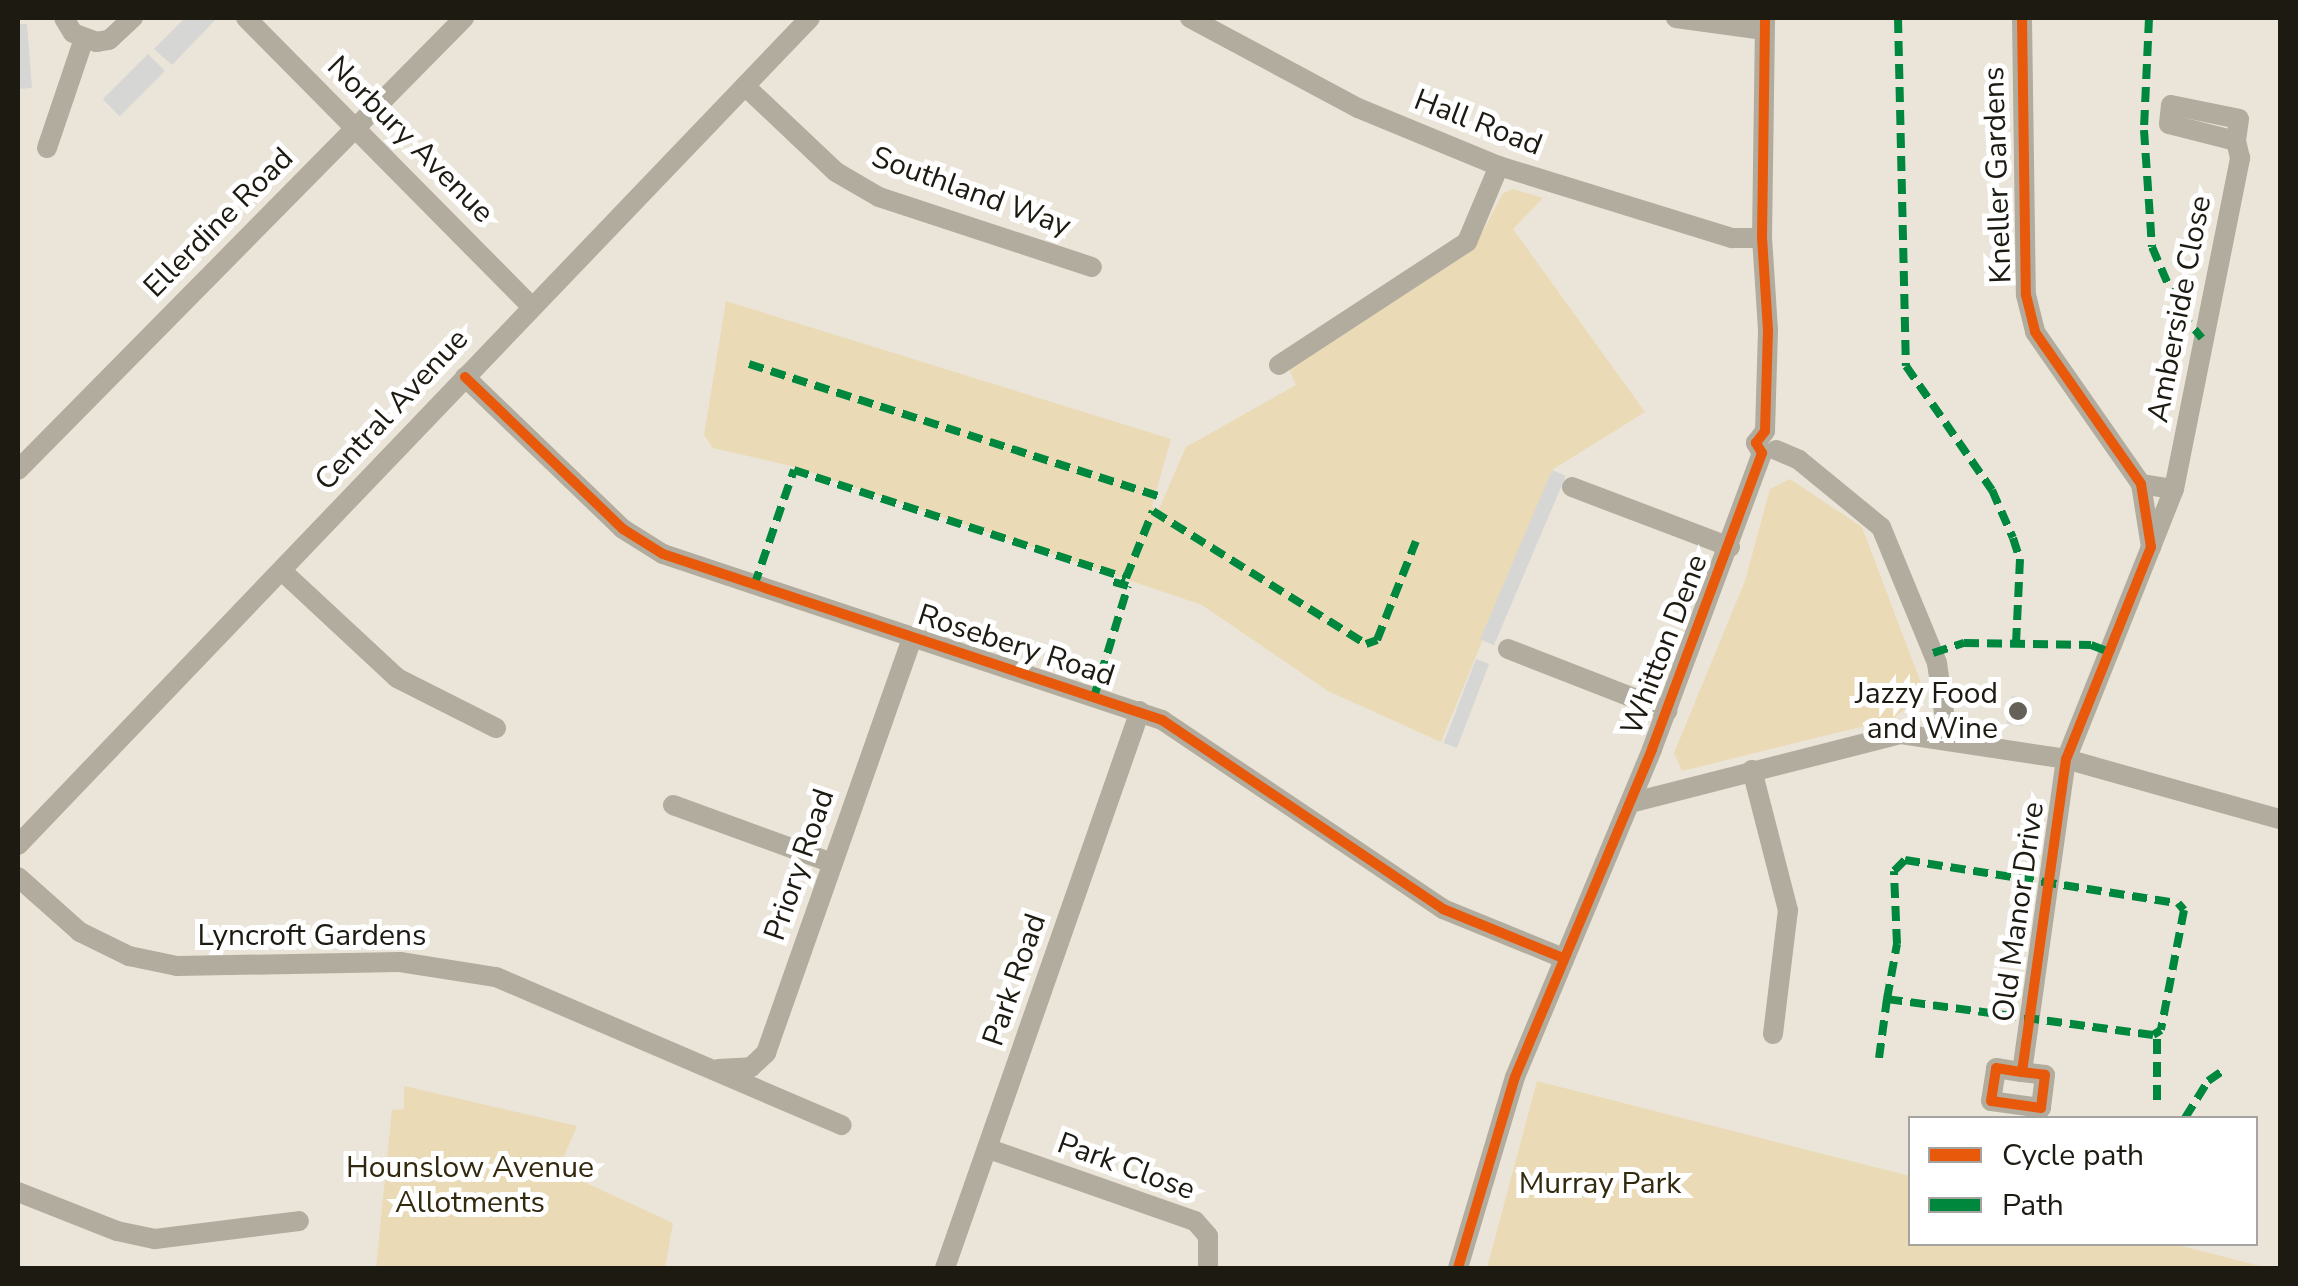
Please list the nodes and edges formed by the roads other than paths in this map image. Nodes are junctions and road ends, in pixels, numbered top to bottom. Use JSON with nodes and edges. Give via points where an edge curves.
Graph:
{"nodes":[{"id":1,"x":64,"y":18,"type":"edge"},
{"id":2,"x":133,"y":18,"type":"edge"},
{"id":3,"x":246,"y":18,"type":"edge"},
{"id":4,"x":464,"y":18,"type":"edge"},
{"id":5,"x":810,"y":18,"type":"edge"},
{"id":6,"x":1190,"y":18,"type":"edge"},
{"id":7,"x":1676,"y":18,"type":"edge"},
{"id":8,"x":2022,"y":18,"type":"edge"},
{"id":9,"x":1765,"y":24,"type":"edge"},
{"id":10,"x":84,"y":39,"type":"junction"},
{"id":11,"x":746,"y":86,"type":"junction"},
{"id":12,"x":356,"y":126,"type":"junction"},
{"id":13,"x":2236,"y":141,"type":"dead end"},
{"id":14,"x":47,"y":148,"type":"dead end"},
{"id":15,"x":1499,"y":166,"type":"junction"},
{"id":16,"x":1762,"y":238,"type":"junction"},
{"id":17,"x":1092,"y":267,"type":"dead end"},
{"id":18,"x":530,"y":305,"type":"junction"},
{"id":19,"x":1279,"y":365,"type":"dead end"},
{"id":20,"x":466,"y":377,"type":"junction"},
{"id":21,"x":1769,"y":452,"type":"junction"},
{"id":22,"x":18,"y":470,"type":"edge"},
{"id":23,"x":2140,"y":484,"type":"junction"},
{"id":24,"x":1572,"y":487,"type":"dead end"},
{"id":25,"x":2174,"y":489,"type":"junction"},
{"id":26,"x":1730,"y":546,"type":"junction"},
{"id":27,"x":2151,"y":547,"type":"junction"},
{"id":28,"x":282,"y":571,"type":"junction"},
{"id":29,"x":912,"y":639,"type":"junction"},
{"id":30,"x":1508,"y":649,"type":"dead end"},
{"id":31,"x":1140,"y":711,"type":"junction"},
{"id":32,"x":1666,"y":711,"type":"junction"},
{"id":33,"x":496,"y":728,"type":"dead end"},
{"id":34,"x":1948,"y":740,"type":"junction"},
{"id":35,"x":2066,"y":759,"type":"junction"},
{"id":36,"x":1752,"y":770,"type":"junction"},
{"id":37,"x":1630,"y":803,"type":"junction"},
{"id":38,"x":673,"y":805,"type":"dead end"},
{"id":39,"x":2280,"y":819,"type":"edge"},
{"id":40,"x":18,"y":844,"type":"edge"},
{"id":41,"x":832,"y":863,"type":"junction"},
{"id":42,"x":18,"y":877,"type":"edge"},
{"id":43,"x":1563,"y":958,"type":"junction"},
{"id":44,"x":1773,"y":1034,"type":"dead end"},
{"id":45,"x":710,"y":1068,"type":"junction"},
{"id":46,"x":2022,"y":1072,"type":"dead end"},
{"id":47,"x":842,"y":1125,"type":"dead end"},
{"id":48,"x":989,"y":1149,"type":"junction"},
{"id":49,"x":18,"y":1192,"type":"edge"},
{"id":50,"x":299,"y":1221,"type":"dead end"},
{"id":51,"x":946,"y":1268,"type":"edge"},
{"id":52,"x":1208,"y":1268,"type":"edge"},
{"id":53,"x":1458,"y":1268,"type":"edge"}],
"edges":[{"from":1,"to":10,"type":"street"},
{"from":2,"to":10,"type":"street","via":[[109,40]]},
{"from":3,"to":12,"type":"street","name":"Norbury Avenue"},
{"from":4,"to":12,"type":"street","name":"Ellerdine Road"},
{"from":5,"to":11,"type":"street","name":"Central Avenue"},
{"from":6,"to":15,"type":"street","name":"Hall Road","via":[[1358,108]]},
{"from":7,"to":9,"type":"street"},
{"from":8,"to":23,"type":"street","name":"Kneller Gardens","via":[[2030,314],[2035,332]]},
{"from":9,"to":16,"type":"street","via":[[1768,180]]},
{"from":10,"to":14,"type":"street"},
{"from":11,"to":17,"type":"street","name":"Southland Way","via":[[836,172],[879,197]]},
{"from":11,"to":18,"type":"street","name":"Central Avenue"},
{"from":12,"to":18,"type":"street","name":"Norbury Avenue"},
{"from":12,"to":22,"type":"street","name":"Ellerdine Road"},
{"from":13,"to":25,"type":"street","name":"Amberside Close","via":[[2240,158]]},
{"from":15,"to":16,"type":"street","name":"Hall Road","via":[[1732,238]]},
{"from":15,"to":19,"type":"street","via":[[1466,242]]},
{"from":16,"to":21,"type":"street","via":[[1766,431],[1776,435]]},
{"from":18,"to":20,"type":"street","name":"Central Avenue"},
{"from":20,"to":28,"type":"street","name":"Central Avenue"},
{"from":20,"to":29,"type":"street","name":"Rosebery Road","via":[[623,529],[663,554]]},
{"from":21,"to":26,"type":"street","name":"Whitton Dene"},
{"from":21,"to":34,"type":"street","via":[[1799,460],[1881,527],[1938,663]]},
{"from":23,"to":25,"type":"street"},
{"from":23,"to":27,"type":"street","name":"Kneller Gardens"},
{"from":24,"to":26,"type":"street"},
{"from":25,"to":27,"type":"street","name":"Amberside Close"},
{"from":26,"to":32,"type":"street","name":"Whitton Dene"},
{"from":27,"to":35,"type":"street"},
{"from":28,"to":33,"type":"street","via":[[397,678]]},
{"from":28,"to":40,"type":"street","name":"Central Avenue"},
{"from":29,"to":31,"type":"street","name":"Rosebery Road"},
{"from":29,"to":41,"type":"street","name":"Priory Road"},
{"from":30,"to":32,"type":"street"},
{"from":31,"to":43,"type":"street","name":"Rosebery Road","via":[[1443,910]]},
{"from":31,"to":48,"type":"street","name":"Park Road"},
{"from":32,"to":37,"type":"street","name":"Whitton Dene"},
{"from":34,"to":35,"type":"street"},
{"from":34,"to":36,"type":"street","via":[[1901,734]]},
{"from":35,"to":39,"type":"street"},
{"from":35,"to":46,"type":"street","name":"Old Manor Drive"},
{"from":36,"to":37,"type":"street"},
{"from":36,"to":44,"type":"street","via":[[1788,910]]},
{"from":37,"to":43,"type":"street","name":"Whitton Dene"},
{"from":38,"to":41,"type":"street"},
{"from":41,"to":45,"type":"street","name":"Priory Road","via":[[766,1053],[751,1068]]},
{"from":42,"to":45,"type":"street","name":"Lyncroft Gardens","via":[[80,932],[129,956],[178,966],[445,966],[496,977]]},
{"from":43,"to":53,"type":"street","name":"Whitton Dene","via":[[1505,1106]]},
{"from":45,"to":47,"type":"street","name":"Lyncroft Gardens"},
{"from":48,"to":51,"type":"street","name":"Park Road"},
{"from":48,"to":52,"type":"street","name":"Park Close","via":[[1194,1221],[1208,1236]]},
{"from":49,"to":50,"type":"street","via":[[117,1232],[156,1238]]}]}
